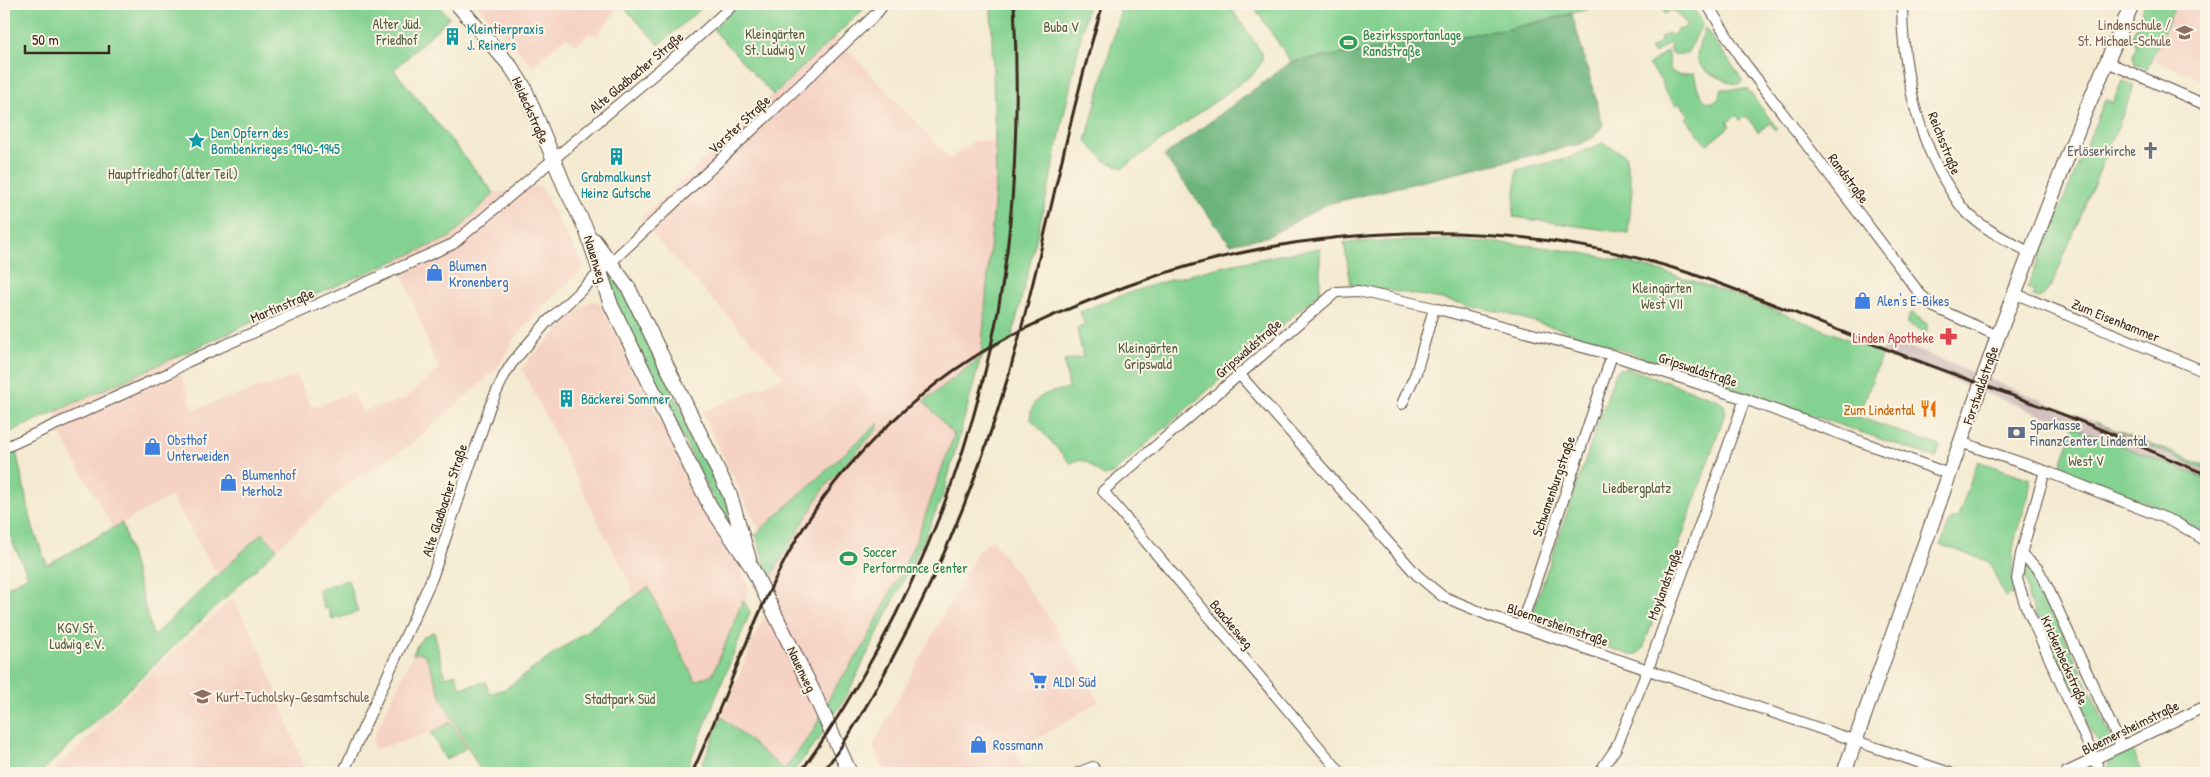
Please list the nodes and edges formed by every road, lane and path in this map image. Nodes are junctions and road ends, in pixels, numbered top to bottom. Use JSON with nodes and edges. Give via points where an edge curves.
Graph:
{"nodes":[{"id":1,"x":457,"y":4,"type":"edge"},
{"id":2,"x":734,"y":4,"type":"edge"},
{"id":3,"x":884,"y":4,"type":"edge"},
{"id":4,"x":1707,"y":4,"type":"edge"},
{"id":5,"x":1902,"y":4,"type":"edge"},
{"id":6,"x":2132,"y":4,"type":"edge"},
{"id":7,"x":2107,"y":62,"type":"junction"},
{"id":8,"x":2206,"y":105,"type":"edge"},
{"id":9,"x":554,"y":160,"type":"junction"},
{"id":10,"x":586,"y":229,"type":"junction"},
{"id":11,"x":2032,"y":253,"type":"junction"},
{"id":12,"x":612,"y":264,"type":"junction"},
{"id":13,"x":600,"y":274,"type":"junction"},
{"id":14,"x":2016,"y":294,"type":"junction"},
{"id":15,"x":1434,"y":308,"type":"junction"},
{"id":16,"x":1998,"y":336,"type":"junction"},
{"id":17,"x":1612,"y":355,"type":"junction"},
{"id":18,"x":2206,"y":372,"type":"edge"},
{"id":19,"x":1239,"y":374,"type":"junction"},
{"id":20,"x":1745,"y":399,"type":"junction"},
{"id":21,"x":1402,"y":404,"type":"dead end"},
{"id":22,"x":1960,"y":442,"type":"junction"},
{"id":23,"x":4,"y":448,"type":"edge"},
{"id":24,"x":2044,"y":471,"type":"junction"},
{"id":25,"x":1949,"y":474,"type":"junction"},
{"id":26,"x":1103,"y":491,"type":"joint"},
{"id":27,"x":2206,"y":541,"type":"edge"},
{"id":28,"x":2021,"y":554,"type":"junction"},
{"id":29,"x":751,"y":566,"type":"junction"},
{"id":30,"x":1521,"y":625,"type":"junction"},
{"id":31,"x":1648,"y":670,"type":"junction"},
{"id":32,"x":2206,"y":706,"type":"edge"},
{"id":33,"x":1856,"y":742,"type":"junction"},
{"id":34,"x":2121,"y":746,"type":"junction"},
{"id":35,"x":2094,"y":760,"type":"junction"},
{"id":36,"x":343,"y":773,"type":"edge"},
{"id":37,"x":850,"y":773,"type":"edge"},
{"id":38,"x":1078,"y":773,"type":"edge"},
{"id":39,"x":1096,"y":773,"type":"edge"},
{"id":40,"x":1342,"y":773,"type":"edge"},
{"id":41,"x":1599,"y":773,"type":"edge"},
{"id":42,"x":1844,"y":773,"type":"edge"},
{"id":43,"x":1950,"y":773,"type":"edge"},
{"id":44,"x":2065,"y":773,"type":"edge"},
{"id":45,"x":2101,"y":773,"type":"edge"}],
"edges":[{"from":1,"to":9,"type":"street","name":"Heideckstraße","via":[[521,81]]},
{"from":2,"to":9,"type":"street","name":"Alte Gladbacher Straße"},
{"from":3,"to":12,"type":"street","name":"Vorster Straße"},
{"from":4,"to":16,"type":"street","name":"Randstraße","via":[[1740,57],[1920,294],[1934,307]]},
{"from":5,"to":11,"type":"street","name":"Reichsstraße","via":[[1902,35],[1910,83],[1922,130],[1941,175],[1964,209],[1992,232]]},
{"from":6,"to":7,"type":"street","name":"Forstwaldstraße"},
{"from":7,"to":8,"type":"street"},
{"from":7,"to":11,"type":"street","name":"Forstwaldstraße"},
{"from":9,"to":10,"type":"street","name":"Heideckstraße"},
{"from":9,"to":23,"type":"street","name":"Martinstraße","via":[[453,244],[187,362],[162,377]]},
{"from":10,"to":12,"type":"street","name":"Nauenweg"},
{"from":10,"to":13,"type":"street","name":"Nauenweg"},
{"from":11,"to":14,"type":"street","name":"Forstwaldstraße"},
{"from":12,"to":13,"type":"street","name":"Alte Gladbacher Straße"},
{"from":12,"to":29,"type":"street","name":"Nauenweg","via":[[628,287],[730,495]]},
{"from":13,"to":29,"type":"street","name":"Nauenweg","via":[[611,305],[710,506]]},
{"from":13,"to":36,"type":"street","name":"Alte Gladbacher Straße","via":[[537,333],[504,376],[490,406],[432,578]]},
{"from":14,"to":16,"type":"street","name":"Forstwaldstraße"},
{"from":14,"to":18,"type":"street","name":"Zum Eisenhammer"},
{"from":15,"to":17,"type":"street","name":"Gripswaldstraße"},
{"from":15,"to":19,"type":"street","name":"Gripswaldstraße","via":[[1358,291],[1336,292]]},
{"from":15,"to":21,"type":"street","via":[[1416,373]]},
{"from":16,"to":22,"type":"street","name":"Forstwaldstraße"},
{"from":17,"to":20,"type":"street","name":"Gripswaldstraße"},
{"from":17,"to":30,"type":"street","name":"Schwanenburgstraße"},
{"from":19,"to":26,"type":"street","name":"Gripswaldstraße"},
{"from":19,"to":30,"type":"street","name":"Bloemersheimstraße","via":[[1417,575],[1442,596]]},
{"from":20,"to":25,"type":"street","name":"Gripswaldstraße"},
{"from":20,"to":31,"type":"street","name":"Moylandstraße"},
{"from":22,"to":24,"type":"street"},
{"from":22,"to":25,"type":"street","name":"Forstwaldstraße"},
{"from":24,"to":27,"type":"street","via":[[2174,522]]},
{"from":24,"to":28,"type":"street","name":"Krickenbeckstraße"},
{"from":25,"to":33,"type":"street","name":"Forstwaldstraße"},
{"from":26,"to":40,"type":"street","name":"Baackesweg"},
{"from":28,"to":34,"type":"street","name":"Krickenbeckstraße","via":[[2038,569],[2048,586]]},
{"from":28,"to":35,"type":"street","name":"Krickenbeckstraße","via":[[2017,579],[2025,604]]},
{"from":29,"to":37,"type":"street","name":"Nauenweg"},
{"from":30,"to":31,"type":"street","name":"Bloemersheimstraße"},
{"from":31,"to":33,"type":"street","name":"Bloemersheimstraße"},
{"from":31,"to":41,"type":"street","name":"Moylandstraße","via":[[1616,748]]},
{"from":32,"to":34,"type":"street","name":"Bloemersheimstraße"},
{"from":33,"to":42,"type":"street","name":"Forstwaldstraße"},
{"from":33,"to":43,"type":"street","name":"Bloemersheimstraße"},
{"from":34,"to":35,"type":"street","name":"Bloemersheimstraße"},
{"from":35,"to":44,"type":"street","name":"Bloemersheimstraße"},
{"from":35,"to":45,"type":"street","name":"Krickenbeckstraße"},
{"from":38,"to":39,"type":"street","via":[[1093,767]]}]}
